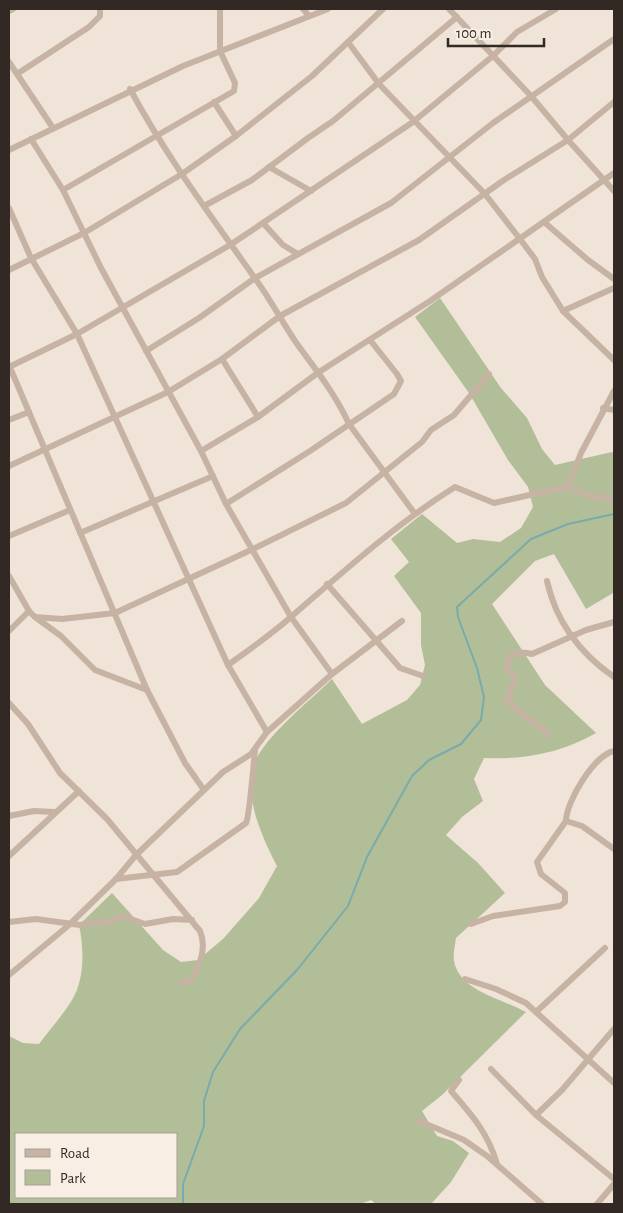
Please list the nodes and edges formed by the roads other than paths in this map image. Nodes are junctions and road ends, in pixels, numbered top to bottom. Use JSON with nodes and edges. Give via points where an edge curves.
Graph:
{"nodes":[{"id":1,"x":13,"y":9,"type":"edge"},
{"id":2,"x":100,"y":9,"type":"edge"},
{"id":3,"x":220,"y":9,"type":"edge"},
{"id":4,"x":303,"y":9,"type":"edge"},
{"id":5,"x":328,"y":9,"type":"edge"},
{"id":6,"x":383,"y":9,"type":"edge"},
{"id":7,"x":449,"y":9,"type":"edge"},
{"id":8,"x":556,"y":9,"type":"edge"},
{"id":9,"x":9,"y":11,"type":"edge"},
{"id":10,"x":309,"y":16,"type":"junction"},
{"id":11,"x":457,"y":17,"type":"junction"},
{"id":12,"x":614,"y":40,"type":"edge"},
{"id":13,"x":348,"y":42,"type":"junction"},
{"id":14,"x":220,"y":51,"type":"junction"},
{"id":15,"x":494,"y":55,"type":"junction"},
{"id":16,"x":9,"y":62,"type":"edge"},
{"id":17,"x":17,"y":74,"type":"junction"},
{"id":18,"x":379,"y":84,"type":"junction"},
{"id":19,"x":130,"y":90,"type":"junction"},
{"id":20,"x":531,"y":96,"type":"junction"},
{"id":21,"x":214,"y":102,"type":"junction"},
{"id":22,"x":614,"y":102,"type":"edge"},
{"id":23,"x":413,"y":122,"type":"junction"},
{"id":24,"x":52,"y":128,"type":"junction"},
{"id":25,"x":157,"y":135,"type":"junction"},
{"id":26,"x":236,"y":136,"type":"junction"},
{"id":27,"x":31,"y":139,"type":"junction"},
{"id":28,"x":568,"y":140,"type":"junction"},
{"id":29,"x":9,"y":150,"type":"edge"},
{"id":30,"x":449,"y":156,"type":"junction"},
{"id":31,"x":269,"y":168,"type":"junction"},
{"id":32,"x":614,"y":173,"type":"edge"},
{"id":33,"x":182,"y":174,"type":"junction"},
{"id":34,"x":605,"y":180,"type":"junction"},
{"id":35,"x":63,"y":190,"type":"junction"},
{"id":36,"x":311,"y":191,"type":"junction"},
{"id":37,"x":614,"y":191,"type":"edge"},
{"id":38,"x":485,"y":194,"type":"junction"},
{"id":39,"x":204,"y":206,"type":"junction"},
{"id":40,"x":9,"y":208,"type":"edge"},
{"id":41,"x":544,"y":222,"type":"junction"},
{"id":42,"x":263,"y":223,"type":"junction"},
{"id":43,"x":84,"y":233,"type":"junction"},
{"id":44,"x":520,"y":238,"type":"junction"},
{"id":45,"x":230,"y":245,"type":"junction"},
{"id":46,"x":298,"y":254,"type":"junction"},
{"id":47,"x":31,"y":258,"type":"junction"},
{"id":48,"x":9,"y":270,"type":"edge"},
{"id":49,"x":255,"y":278,"type":"junction"},
{"id":50,"x":614,"y":279,"type":"edge"},
{"id":51,"x":614,"y":288,"type":"edge"},
{"id":52,"x":122,"y":308,"type":"junction"},
{"id":53,"x":563,"y":311,"type":"junction"},
{"id":54,"x":280,"y":316,"type":"junction"},
{"id":55,"x":77,"y":334,"type":"junction"},
{"id":56,"x":370,"y":340,"type":"junction"},
{"id":57,"x":146,"y":350,"type":"junction"},
{"id":58,"x":222,"y":360,"type":"junction"},
{"id":59,"x":614,"y":360,"type":"edge"},
{"id":60,"x":9,"y":366,"type":"edge"},
{"id":61,"x":319,"y":372,"type":"junction"},
{"id":62,"x":489,"y":374,"type":"dead end"},
{"id":63,"x":614,"y":391,"type":"edge"},
{"id":64,"x":168,"y":392,"type":"junction"},
{"id":65,"x":603,"y":408,"type":"junction"},
{"id":66,"x":614,"y":410,"type":"edge"},
{"id":67,"x":29,"y":412,"type":"junction"},
{"id":68,"x":258,"y":416,"type":"junction"},
{"id":69,"x":115,"y":418,"type":"junction"},
{"id":70,"x":9,"y":420,"type":"edge"},
{"id":71,"x":349,"y":424,"type":"junction"},
{"id":72,"x":45,"y":449,"type":"junction"},
{"id":73,"x":201,"y":451,"type":"junction"},
{"id":74,"x":9,"y":466,"type":"edge"},
{"id":75,"x":385,"y":472,"type":"junction"},
{"id":76,"x":212,"y":476,"type":"junction"},
{"id":77,"x":568,"y":486,"type":"junction"},
{"id":78,"x":614,"y":499,"type":"edge"},
{"id":79,"x":154,"y":500,"type":"junction"},
{"id":80,"x":226,"y":504,"type":"junction"},
{"id":81,"x":70,"y":510,"type":"junction"},
{"id":82,"x":415,"y":514,"type":"junction"},
{"id":83,"x":80,"y":533,"type":"junction"},
{"id":84,"x":9,"y":536,"type":"edge"},
{"id":85,"x":253,"y":549,"type":"junction"},
{"id":86,"x":9,"y":577,"type":"edge"},
{"id":87,"x":187,"y":579,"type":"junction"},
{"id":88,"x":547,"y":581,"type":"dead end"},
{"id":89,"x":327,"y":584,"type":"junction"},
{"id":90,"x":29,"y":612,"type":"junction"},
{"id":91,"x":115,"y":613,"type":"junction"},
{"id":92,"x":35,"y":617,"type":"junction"},
{"id":93,"x":291,"y":617,"type":"junction"},
{"id":94,"x":402,"y":621,"type":"dead end"},
{"id":95,"x":614,"y":622,"type":"edge"},
{"id":96,"x":9,"y":631,"type":"edge"},
{"id":97,"x":571,"y":636,"type":"junction"},
{"id":98,"x":376,"y":640,"type":"junction"},
{"id":99,"x":228,"y":666,"type":"junction"},
{"id":100,"x":332,"y":674,"type":"junction"},
{"id":101,"x":423,"y":676,"type":"dead end"},
{"id":102,"x":614,"y":677,"type":"edge"},
{"id":103,"x":147,"y":690,"type":"junction"},
{"id":104,"x":9,"y":703,"type":"edge"},
{"id":105,"x":267,"y":732,"type":"junction"},
{"id":106,"x":548,"y":734,"type":"dead end"},
{"id":107,"x":255,"y":750,"type":"junction"},
{"id":108,"x":614,"y":751,"type":"edge"},
{"id":109,"x":79,"y":790,"type":"junction"},
{"id":110,"x":204,"y":790,"type":"junction"},
{"id":111,"x":54,"y":812,"type":"junction"},
{"id":112,"x":9,"y":816,"type":"edge"},
{"id":113,"x":566,"y":822,"type":"junction"},
{"id":114,"x":614,"y":849,"type":"edge"},
{"id":115,"x":136,"y":854,"type":"junction"},
{"id":116,"x":9,"y":856,"type":"edge"},
{"id":117,"x":152,"y":874,"type":"junction"},
{"id":118,"x":116,"y":879,"type":"junction"},
{"id":119,"x":192,"y":920,"type":"junction"},
{"id":120,"x":9,"y":922,"type":"edge"},
{"id":121,"x":471,"y":924,"type":"dead end"},
{"id":122,"x":69,"y":925,"type":"junction"},
{"id":123,"x":605,"y":948,"type":"dead end"},
{"id":124,"x":9,"y":974,"type":"edge"},
{"id":125,"x":465,"y":979,"type":"dead end"},
{"id":126,"x":181,"y":984,"type":"dead end"},
{"id":127,"x":536,"y":1012,"type":"junction"},
{"id":128,"x":614,"y":1029,"type":"edge"},
{"id":129,"x":588,"y":1059,"type":"junction"},
{"id":130,"x":491,"y":1069,"type":"dead end"},
{"id":131,"x":459,"y":1080,"type":"dead end"},
{"id":132,"x":614,"y":1083,"type":"edge"},
{"id":133,"x":536,"y":1115,"type":"junction"},
{"id":134,"x":419,"y":1121,"type":"dead end"},
{"id":135,"x":497,"y":1166,"type":"junction"},
{"id":136,"x":614,"y":1179,"type":"edge"},
{"id":137,"x":614,"y":1184,"type":"edge"},
{"id":138,"x":542,"y":1204,"type":"edge"},
{"id":139,"x":598,"y":1204,"type":"edge"}],
"edges":[{"from":1,"to":9,"type":"street"},
{"from":2,"to":17,"type":"street","via":[[100,16],[90,27]]},
{"from":3,"to":14,"type":"street"},
{"from":4,"to":10,"type":"street"},
{"from":5,"to":10,"type":"street"},
{"from":6,"to":13,"type":"street"},
{"from":7,"to":11,"type":"street"},
{"from":8,"to":15,"type":"street","via":[[517,32]]},
{"from":10,"to":14,"type":"street"},
{"from":11,"to":15,"type":"street"},
{"from":11,"to":18,"type":"street"},
{"from":12,"to":20,"type":"street"},
{"from":13,"to":18,"type":"street"},
{"from":13,"to":26,"type":"street","via":[[312,76]]},
{"from":14,"to":19,"type":"street"},
{"from":14,"to":21,"type":"street","via":[[235,86],[231,93]]},
{"from":15,"to":20,"type":"street"},
{"from":15,"to":23,"type":"street"},
{"from":16,"to":17,"type":"street"},
{"from":17,"to":24,"type":"street"},
{"from":18,"to":23,"type":"street"},
{"from":18,"to":31,"type":"street"},
{"from":19,"to":24,"type":"street"},
{"from":19,"to":25,"type":"street"},
{"from":20,"to":28,"type":"street"},
{"from":20,"to":30,"type":"street"},
{"from":21,"to":25,"type":"street"},
{"from":21,"to":26,"type":"street"},
{"from":22,"to":28,"type":"street"},
{"from":23,"to":30,"type":"street"},
{"from":23,"to":36,"type":"street"},
{"from":24,"to":27,"type":"street"},
{"from":25,"to":33,"type":"street"},
{"from":25,"to":35,"type":"street"},
{"from":26,"to":33,"type":"street"},
{"from":27,"to":29,"type":"street"},
{"from":27,"to":35,"type":"street"},
{"from":28,"to":34,"type":"street"},
{"from":28,"to":38,"type":"street"},
{"from":30,"to":38,"type":"street"},
{"from":30,"to":46,"type":"street","via":[[391,202]]},
{"from":31,"to":36,"type":"street"},
{"from":31,"to":39,"type":"street"},
{"from":32,"to":34,"type":"street"},
{"from":33,"to":39,"type":"street"},
{"from":33,"to":43,"type":"street"},
{"from":34,"to":37,"type":"street"},
{"from":34,"to":41,"type":"street"},
{"from":35,"to":43,"type":"street"},
{"from":36,"to":42,"type":"street"},
{"from":38,"to":44,"type":"street"},
{"from":38,"to":54,"type":"street","via":[[398,253]]},
{"from":39,"to":45,"type":"street"},
{"from":40,"to":47,"type":"street"},
{"from":41,"to":44,"type":"street"},
{"from":41,"to":50,"type":"street"},
{"from":42,"to":45,"type":"street"},
{"from":42,"to":46,"type":"street","via":[[277,239]]},
{"from":43,"to":47,"type":"street"},
{"from":43,"to":52,"type":"street"},
{"from":44,"to":53,"type":"street"},
{"from":44,"to":56,"type":"street"},
{"from":45,"to":49,"type":"street"},
{"from":45,"to":52,"type":"street"},
{"from":46,"to":49,"type":"street"},
{"from":47,"to":48,"type":"street"},
{"from":47,"to":55,"type":"street"},
{"from":49,"to":54,"type":"street"},
{"from":49,"to":57,"type":"street","via":[[199,318]]},
{"from":51,"to":53,"type":"street"},
{"from":52,"to":55,"type":"street"},
{"from":52,"to":57,"type":"street"},
{"from":53,"to":59,"type":"street"},
{"from":54,"to":58,"type":"street"},
{"from":54,"to":61,"type":"street"},
{"from":55,"to":60,"type":"street"},
{"from":55,"to":69,"type":"street"},
{"from":56,"to":61,"type":"street"},
{"from":56,"to":71,"type":"street","via":[[401,381],[394,394]]},
{"from":57,"to":64,"type":"street"},
{"from":58,"to":64,"type":"street"},
{"from":58,"to":68,"type":"street"},
{"from":60,"to":67,"type":"street"},
{"from":61,"to":68,"type":"street"},
{"from":61,"to":71,"type":"street"},
{"from":62,"to":75,"type":"street","via":[[454,415],[431,430],[422,442]]},
{"from":63,"to":65,"type":"street"},
{"from":64,"to":69,"type":"street"},
{"from":64,"to":73,"type":"street"},
{"from":65,"to":66,"type":"street"},
{"from":65,"to":77,"type":"street"},
{"from":67,"to":70,"type":"street"},
{"from":67,"to":72,"type":"street"},
{"from":68,"to":73,"type":"street"},
{"from":69,"to":72,"type":"street"},
{"from":69,"to":79,"type":"street"},
{"from":71,"to":75,"type":"street"},
{"from":71,"to":80,"type":"street"},
{"from":72,"to":74,"type":"street"},
{"from":72,"to":81,"type":"street"},
{"from":73,"to":76,"type":"street"},
{"from":75,"to":82,"type":"street"},
{"from":75,"to":85,"type":"street","via":[[346,503]]},
{"from":76,"to":79,"type":"street"},
{"from":76,"to":80,"type":"street"},
{"from":77,"to":78,"type":"street","via":[[590,496]]},
{"from":77,"to":82,"type":"street","via":[[494,503],[455,487]]},
{"from":79,"to":83,"type":"street"},
{"from":79,"to":87,"type":"street"},
{"from":80,"to":85,"type":"street"},
{"from":81,"to":83,"type":"street"},
{"from":81,"to":84,"type":"street"},
{"from":82,"to":89,"type":"street"},
{"from":83,"to":91,"type":"street"},
{"from":85,"to":87,"type":"street"},
{"from":85,"to":93,"type":"street"},
{"from":86,"to":90,"type":"street"},
{"from":87,"to":91,"type":"street"},
{"from":87,"to":99,"type":"street"},
{"from":88,"to":97,"type":"street","via":[[555,607]]},
{"from":89,"to":93,"type":"street"},
{"from":89,"to":98,"type":"street"},
{"from":90,"to":92,"type":"street"},
{"from":90,"to":96,"type":"street"},
{"from":91,"to":92,"type":"street","via":[[62,619]]},
{"from":91,"to":103,"type":"street"},
{"from":92,"to":103,"type":"street","via":[[61,636],[95,670]]},
{"from":93,"to":99,"type":"street"},
{"from":93,"to":100,"type":"street"},
{"from":94,"to":98,"type":"street"},
{"from":95,"to":97,"type":"street"},
{"from":97,"to":102,"type":"street","via":[[592,661]]},
{"from":97,"to":106,"type":"street","via":[[532,654],[517,652],[506,665],[515,678],[507,701]]},
{"from":98,"to":100,"type":"street"},
{"from":98,"to":101,"type":"street","via":[[400,668]]},
{"from":99,"to":105,"type":"street"},
{"from":100,"to":105,"type":"street"},
{"from":103,"to":110,"type":"street","via":[[185,763]]},
{"from":104,"to":109,"type":"street","via":[[28,724],[60,773]]},
{"from":105,"to":107,"type":"street"},
{"from":107,"to":110,"type":"street","via":[[230,766]]},
{"from":107,"to":117,"type":"street","via":[[246,823],[184,869]]},
{"from":108,"to":113,"type":"street","via":[[605,752],[585,776],[566,813]]},
{"from":109,"to":111,"type":"street"},
{"from":109,"to":115,"type":"street"},
{"from":110,"to":115,"type":"street"},
{"from":111,"to":112,"type":"street","via":[[34,811]]},
{"from":111,"to":116,"type":"street"},
{"from":113,"to":114,"type":"street","via":[[582,826]]},
{"from":113,"to":121,"type":"street","via":[[537,862],[541,874],[565,894],[565,902],[560,906],[493,916]]},
{"from":115,"to":117,"type":"street"},
{"from":115,"to":118,"type":"street"},
{"from":117,"to":118,"type":"street"},
{"from":117,"to":119,"type":"street"},
{"from":118,"to":122,"type":"street"},
{"from":119,"to":122,"type":"street","via":[[173,919],[145,924],[122,916],[94,924]]},
{"from":119,"to":126,"type":"street","via":[[204,938],[202,954],[191,980]]},
{"from":120,"to":122,"type":"street","via":[[36,920]]},
{"from":122,"to":124,"type":"street"},
{"from":123,"to":127,"type":"street"},
{"from":125,"to":127,"type":"street","via":[[503,992],[526,1003]]},
{"from":127,"to":129,"type":"street"},
{"from":128,"to":129,"type":"street"},
{"from":129,"to":132,"type":"street"},
{"from":129,"to":133,"type":"street"},
{"from":130,"to":133,"type":"street"},
{"from":131,"to":135,"type":"street","via":[[451,1091],[485,1133]]},
{"from":133,"to":136,"type":"street"},
{"from":134,"to":135,"type":"street","via":[[460,1138]]},
{"from":135,"to":138,"type":"street"},
{"from":137,"to":139,"type":"street"}]}
